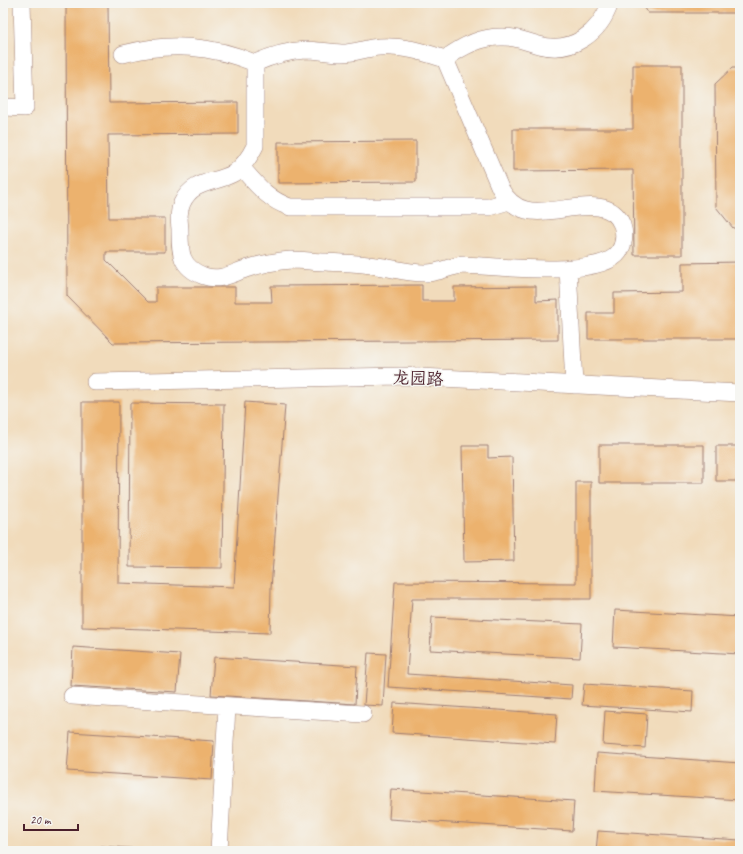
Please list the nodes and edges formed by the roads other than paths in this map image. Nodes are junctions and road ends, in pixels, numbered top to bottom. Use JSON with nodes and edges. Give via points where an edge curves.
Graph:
{"nodes":[{"id":1,"x":22,"y":3,"type":"edge"},
{"id":2,"x":610,"y":3,"type":"edge"},
{"id":3,"x":123,"y":54,"type":"dead end"},
{"id":4,"x":445,"y":59,"type":"junction"},
{"id":5,"x":255,"y":63,"type":"junction"},
{"id":6,"x":3,"y":107,"type":"edge"},
{"id":7,"x":241,"y":167,"type":"junction"},
{"id":8,"x":509,"y":201,"type":"junction"},
{"id":9,"x":568,"y":268,"type":"junction"},
{"id":10,"x":95,"y":382,"type":"dead end"},
{"id":11,"x":574,"y":385,"type":"junction"},
{"id":12,"x":740,"y":393,"type":"edge"},
{"id":13,"x":72,"y":696,"type":"dead end"},
{"id":14,"x":227,"y":707,"type":"junction"},
{"id":15,"x":363,"y":714,"type":"dead end"},
{"id":16,"x":219,"y":851,"type":"edge"}],
"edges":[{"from":1,"to":6,"type":"street","via":[[25,108]]},
{"from":2,"to":4,"type":"street","via":[[600,24],[586,37],[571,45],[550,47],[515,38],[490,37],[466,45]]},
{"from":3,"to":5,"type":"street","via":[[158,47],[193,46],[228,53]]},
{"from":4,"to":5,"type":"street","via":[[408,47],[393,46],[342,53],[307,50]]},
{"from":4,"to":8,"type":"street","via":[[500,188]]},
{"from":5,"to":7,"type":"street","via":[[255,146]]},
{"from":7,"to":8,"type":"street","via":[[264,193],[280,204],[290,207],[489,207]]},
{"from":7,"to":9,"type":"street","via":[[226,177],[194,188],[182,201],[179,210],[179,247],[182,255],[191,269],[206,277],[222,278],[248,268],[292,260],[374,265],[426,273],[462,265],[516,269]]},
{"from":8,"to":9,"type":"street","via":[[533,212],[592,206],[615,214],[620,220],[624,236],[623,244],[615,257],[608,262]]},
{"from":9,"to":11,"type":"street"},
{"from":10,"to":11,"type":"street","name":"龙园路","via":[[401,376]]},
{"from":11,"to":12,"type":"street","name":"龙园路"},
{"from":13,"to":14,"type":"street"},
{"from":14,"to":15,"type":"street"},
{"from":14,"to":16,"type":"street"}]}
